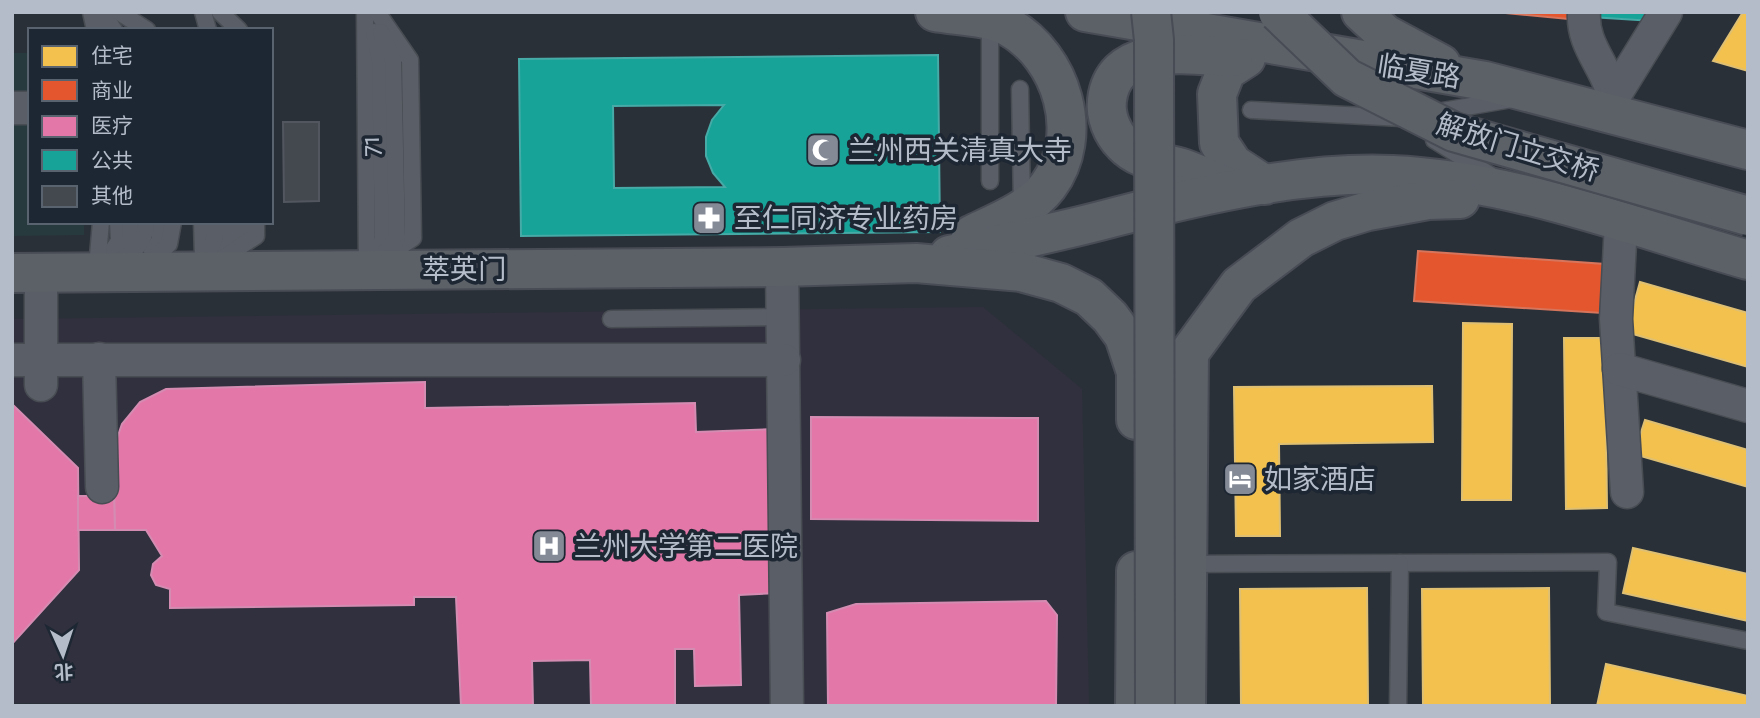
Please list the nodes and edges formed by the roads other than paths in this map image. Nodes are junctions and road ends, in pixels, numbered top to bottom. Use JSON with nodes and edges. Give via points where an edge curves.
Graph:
{"nodes":[{"id":1,"x":96,"y":12,"type":"edge"},
{"id":2,"x":109,"y":12,"type":"edge"},
{"id":3,"x":118,"y":12,"type":"edge"},
{"id":4,"x":215,"y":12,"type":"edge"},
{"id":5,"x":371,"y":12,"type":"edge"},
{"id":6,"x":935,"y":12,"type":"edge"},
{"id":7,"x":1086,"y":12,"type":"edge"},
{"id":8,"x":1151,"y":12,"type":"edge"},
{"id":9,"x":1169,"y":12,"type":"edge"},
{"id":10,"x":1278,"y":12,"type":"edge"},
{"id":11,"x":1307,"y":12,"type":"edge"},
{"id":12,"x":1361,"y":12,"type":"edge"},
{"id":13,"x":1584,"y":12,"type":"edge"},
{"id":14,"x":1666,"y":12,"type":"edge"},
{"id":15,"x":990,"y":21,"type":"junction"},
{"id":16,"x":104,"y":28,"type":"edge"},
{"id":17,"x":112,"y":28,"type":"edge"},
{"id":18,"x":126,"y":28,"type":"edge"},
{"id":19,"x":138,"y":28,"type":"edge"},
{"id":20,"x":144,"y":28,"type":"edge"},
{"id":21,"x":227,"y":28,"type":"edge"},
{"id":22,"x":236,"y":28,"type":"edge"},
{"id":23,"x":1301,"y":52,"type":"junction"},
{"id":24,"x":1246,"y":58,"type":"junction"},
{"id":25,"x":1485,"y":81,"type":"junction"},
{"id":26,"x":1020,"y":89,"type":"dead end"},
{"id":27,"x":1536,"y":95,"type":"junction"},
{"id":28,"x":1615,"y":103,"type":"junction"},
{"id":29,"x":1251,"y":110,"type":"dead end"},
{"id":30,"x":1399,"y":118,"type":"junction"},
{"id":31,"x":1748,"y":150,"type":"edge"},
{"id":32,"x":990,"y":181,"type":"dead end"},
{"id":33,"x":1248,"y":187,"type":"junction"},
{"id":34,"x":1748,"y":194,"type":"edge"},
{"id":35,"x":1539,"y":200,"type":"junction"},
{"id":36,"x":1022,"y":210,"type":"junction"},
{"id":37,"x":1748,"y":216,"type":"edge"},
{"id":38,"x":1621,"y":223,"type":"junction"},
{"id":39,"x":101,"y":224,"type":"edge"},
{"id":40,"x":118,"y":224,"type":"edge"},
{"id":41,"x":130,"y":224,"type":"edge"},
{"id":42,"x":146,"y":224,"type":"edge"},
{"id":43,"x":160,"y":224,"type":"edge"},
{"id":44,"x":173,"y":224,"type":"edge"},
{"id":45,"x":202,"y":224,"type":"edge"},
{"id":46,"x":215,"y":224,"type":"edge"},
{"id":47,"x":230,"y":224,"type":"edge"},
{"id":48,"x":244,"y":224,"type":"edge"},
{"id":49,"x":256,"y":224,"type":"edge"},
{"id":50,"x":1748,"y":260,"type":"edge"},
{"id":51,"x":916,"y":262,"type":"junction"},
{"id":52,"x":782,"y":267,"type":"junction"},
{"id":53,"x":367,"y":270,"type":"junction"},
{"id":54,"x":203,"y":271,"type":"junction"},
{"id":55,"x":27,"y":273,"type":"edge"},
{"id":56,"x":96,"y":273,"type":"junction"},
{"id":57,"x":783,"y":317,"type":"junction"},
{"id":58,"x":611,"y":319,"type":"dead end"},
{"id":59,"x":99,"y":359,"type":"junction"},
{"id":60,"x":784,"y":360,"type":"junction"},
{"id":61,"x":31,"y":368,"type":"edge"},
{"id":62,"x":1619,"y":369,"type":"junction"},
{"id":63,"x":1748,"y":406,"type":"edge"},
{"id":64,"x":102,"y":487,"type":"dead end"},
{"id":65,"x":1627,"y":492,"type":"dead end"},
{"id":66,"x":1400,"y":563,"type":"junction"},
{"id":67,"x":1186,"y":564,"type":"junction"},
{"id":68,"x":1748,"y":641,"type":"edge"},
{"id":69,"x":787,"y":706,"type":"edge"},
{"id":70,"x":1135,"y":706,"type":"edge"},
{"id":71,"x":1155,"y":706,"type":"edge"},
{"id":72,"x":1170,"y":706,"type":"edge"},
{"id":73,"x":1186,"y":706,"type":"edge"},
{"id":74,"x":1398,"y":706,"type":"edge"}],
"edges":[{"from":1,"to":16,"type":"lane"},
{"from":1,"to":17,"type":"lane"},
{"from":2,"to":18,"type":"lane"},
{"from":3,"to":19,"type":"lane"},
{"from":3,"to":20,"type":"lane"},
{"from":4,"to":21,"type":"lane"},
{"from":4,"to":22,"type":"lane"},
{"from":5,"to":53,"type":"lane","via":[[380,60],[383,240]]},
{"from":5,"to":53,"type":"lane","via":[[410,60],[413,238]]},
{"from":6,"to":15,"type":"main road"},
{"from":7,"to":23,"type":"main road","name":"临夏路"},
{"from":8,"to":71,"type":"main road","bridge":true},
{"from":9,"to":72,"type":"main road"},
{"from":10,"to":37,"type":"main road","name":"解放门立交桥","bridge":true,"via":[[1347,78],[1454,132]]},
{"from":11,"to":34,"type":"main road","name":"解放门立交桥","via":[[1359,60],[1462,112]]},
{"from":12,"to":25,"type":"main road","via":[[1409,48]]},
{"from":13,"to":28,"type":"street","via":[[1582,31]]},
{"from":14,"to":28,"type":"street"},
{"from":15,"to":32,"type":"lane"},
{"from":15,"to":36,"type":"main road","via":[[1027,39],[1056,75],[1063,96],[1065,134],[1058,169],[1047,188]]},
{"from":23,"to":24,"type":"main road"},
{"from":23,"to":25,"type":"main road","name":"临夏路"},
{"from":24,"to":33,"type":"main road","via":[[1226,71],[1217,94],[1219,143]]},
{"from":24,"to":33,"type":"main road","via":[[1149,56],[1125,65],[1114,76],[1106,105],[1115,133],[1136,154]]},
{"from":25,"to":27,"type":"main road","name":"临夏路"},
{"from":26,"to":36,"type":"lane"},
{"from":27,"to":28,"type":"main road","name":"临夏路"},
{"from":27,"to":30,"type":"lane"},
{"from":28,"to":31,"type":"main road","name":"临夏路"},
{"from":29,"to":30,"type":"lane"},
{"from":30,"to":35,"type":"lane"},
{"from":33,"to":35,"type":"main road","via":[[1392,175]]},
{"from":33,"to":51,"type":"main road","via":[[1195,195]]},
{"from":35,"to":38,"type":"main road"},
{"from":35,"to":67,"type":"main road","via":[[1429,200],[1368,211],[1301,238],[1239,285],[1189,353]]},
{"from":36,"to":51,"type":"main road"},
{"from":38,"to":50,"type":"main road"},
{"from":38,"to":62,"type":"street","via":[[1616,319]]},
{"from":39,"to":56,"type":"lane"},
{"from":40,"to":56,"type":"lane","via":[[119,241]]},
{"from":41,"to":56,"type":"lane","via":[[131,240]]},
{"from":42,"to":56,"type":"lane","via":[[146,233],[132,255]]},
{"from":43,"to":56,"type":"lane","via":[[160,240],[146,259]]},
{"from":44,"to":56,"type":"lane","via":[[169,244],[149,265]]},
{"from":45,"to":54,"type":"lane"},
{"from":46,"to":54,"type":"lane"},
{"from":47,"to":54,"type":"lane","via":[[230,237]]},
{"from":48,"to":54,"type":"lane","via":[[244,236]]},
{"from":49,"to":54,"type":"lane","via":[[256,236]]},
{"from":51,"to":52,"type":"main road","name":"萃英门"},
{"from":51,"to":70,"type":"main road","via":[[1021,272],[1061,283],[1089,297],[1124,336],[1136,372]]},
{"from":52,"to":53,"type":"main road","name":"萃英门"},
{"from":52,"to":57,"type":"street"},
{"from":53,"to":54,"type":"main road","name":"萃英门"},
{"from":54,"to":56,"type":"main road","name":"萃英门"},
{"from":55,"to":56,"type":"main road","name":"萃英门"},
{"from":55,"to":61,"type":"street"},
{"from":57,"to":58,"type":"lane"},
{"from":57,"to":60,"type":"street"},
{"from":59,"to":60,"type":"street"},
{"from":59,"to":61,"type":"street"},
{"from":59,"to":64,"type":"street"},
{"from":60,"to":69,"type":"street"},
{"from":62,"to":63,"type":"street"},
{"from":62,"to":65,"type":"street"},
{"from":66,"to":67,"type":"lane"},
{"from":66,"to":68,"type":"lane","via":[[1608,562],[1606,612]]},
{"from":66,"to":74,"type":"lane"},
{"from":67,"to":73,"type":"main road"}]}
